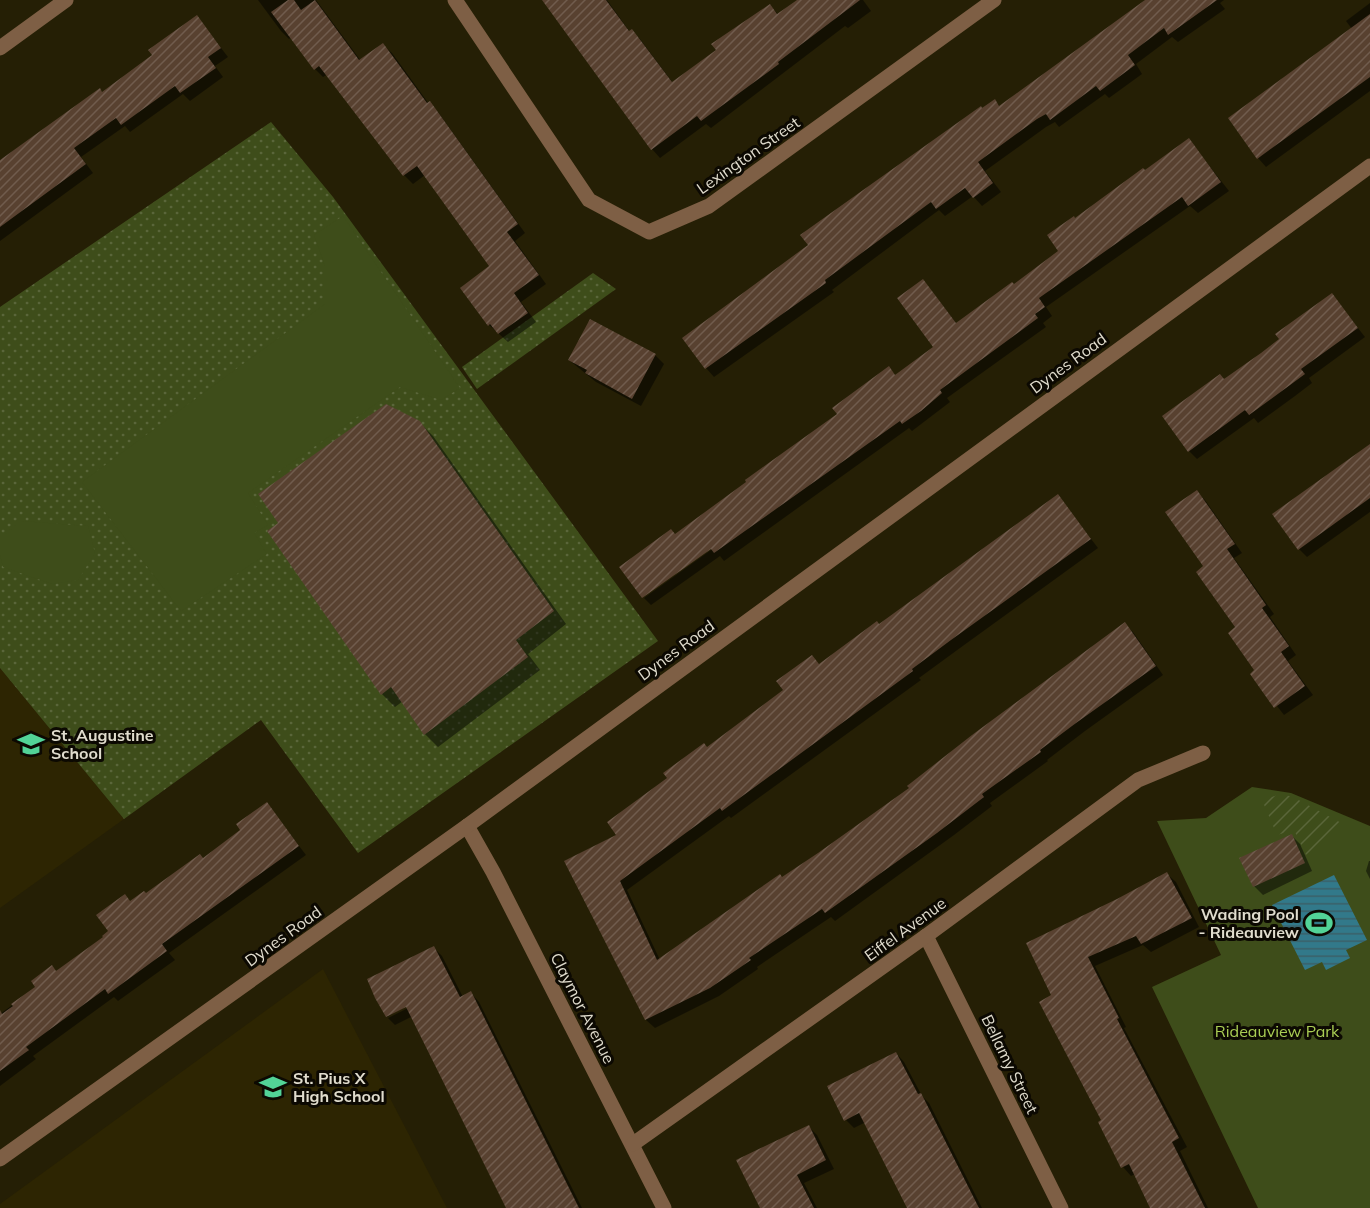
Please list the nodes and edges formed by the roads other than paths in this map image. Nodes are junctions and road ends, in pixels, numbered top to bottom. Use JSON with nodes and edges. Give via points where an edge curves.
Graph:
{"nodes":[{"id":1,"x":66,"y":0,"type":"edge"},
{"id":2,"x":455,"y":0,"type":"edge"},
{"id":3,"x":994,"y":0,"type":"edge"},
{"id":4,"x":0,"y":48,"type":"edge"},
{"id":5,"x":1370,"y":166,"type":"edge"},
{"id":6,"x":1203,"y":753,"type":"dead end"},
{"id":7,"x":467,"y":826,"type":"junction"},
{"id":8,"x":926,"y":936,"type":"junction"},
{"id":9,"x":633,"y":1144,"type":"junction"},
{"id":10,"x":0,"y":1159,"type":"edge"},
{"id":11,"x":664,"y":1208,"type":"edge"},
{"id":12,"x":1061,"y":1208,"type":"edge"}],
"edges":[{"from":1,"to":4,"type":"street"},
{"from":2,"to":3,"type":"street","name":"Lexington Street","via":[[589,200],[649,232],[709,207]]},
{"from":5,"to":7,"type":"street","name":"Dynes Road"},
{"from":6,"to":8,"type":"street","name":"Eiffel Avenue","via":[[1138,780]]},
{"from":7,"to":9,"type":"street","name":"Claymor Avenue"},
{"from":7,"to":10,"type":"street","name":"Dynes Road"},
{"from":8,"to":9,"type":"street","name":"Eiffel Avenue"},
{"from":8,"to":12,"type":"street","name":"Bellamy Street"},
{"from":9,"to":11,"type":"street","name":"Claymor Avenue"}]}
